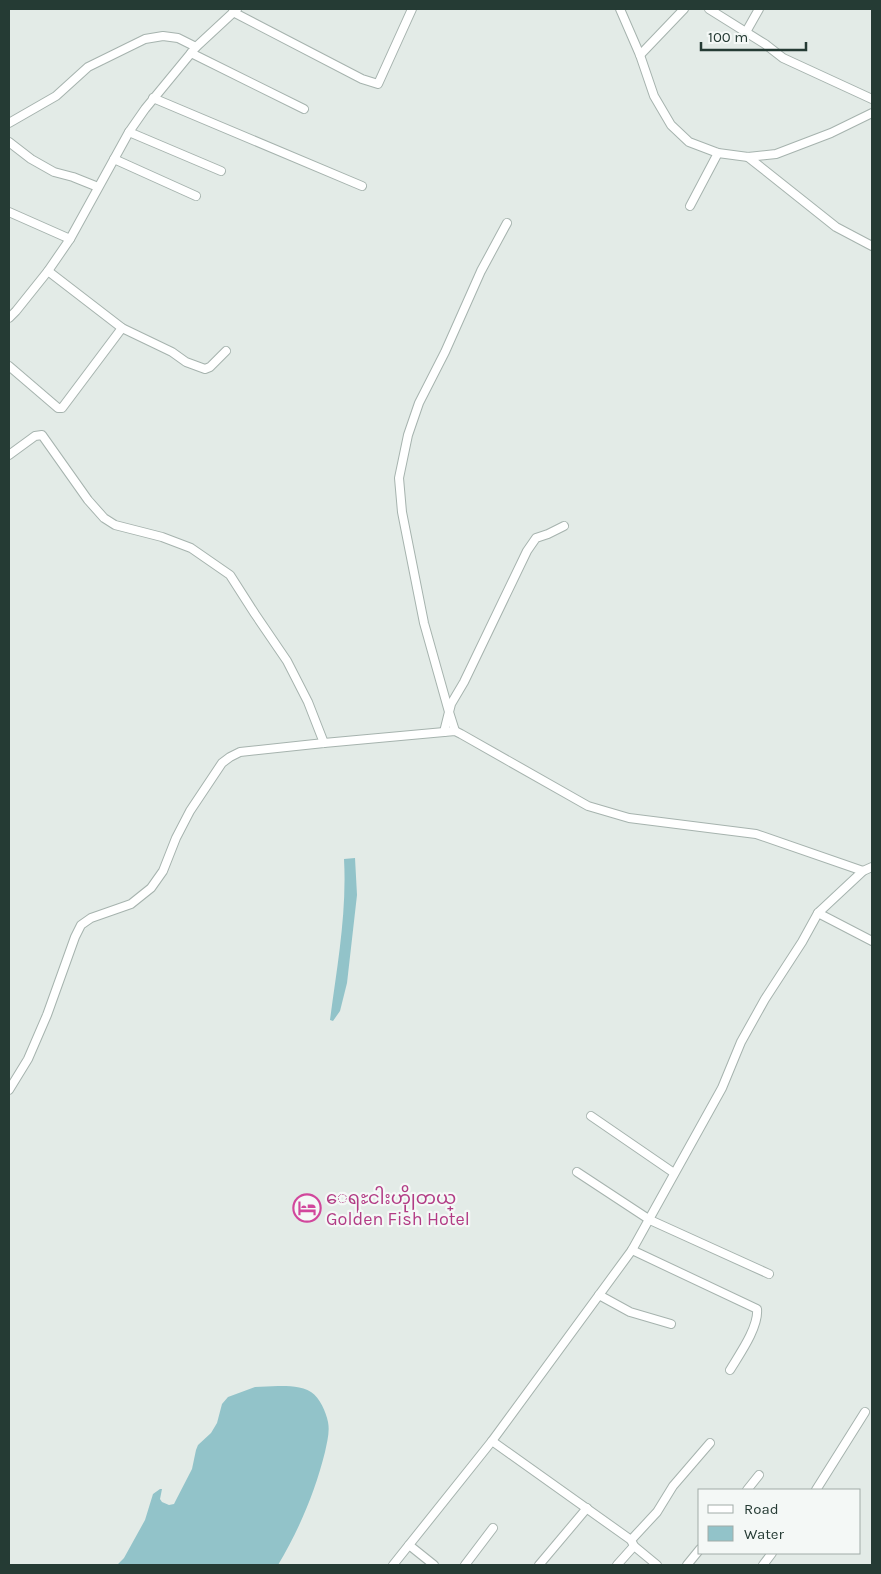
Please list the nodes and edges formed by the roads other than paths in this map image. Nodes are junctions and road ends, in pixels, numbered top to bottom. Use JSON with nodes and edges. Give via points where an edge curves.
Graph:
{"nodes":[{"id":1,"x":412,"y":9,"type":"edge"},
{"id":2,"x":620,"y":9,"type":"edge"},
{"id":3,"x":684,"y":9,"type":"edge"},
{"id":4,"x":709,"y":9,"type":"edge"},
{"id":5,"x":759,"y":9,"type":"edge"},
{"id":6,"x":235,"y":10,"type":"edge"},
{"id":7,"x":746,"y":32,"type":"junction"},
{"id":8,"x":193,"y":50,"type":"junction"},
{"id":9,"x":640,"y":55,"type":"junction"},
{"id":10,"x":153,"y":98,"type":"junction"},
{"id":11,"x":872,"y":100,"type":"edge"},
{"id":12,"x":304,"y":109,"type":"dead end"},
{"id":13,"x":872,"y":113,"type":"edge"},
{"id":14,"x":9,"y":123,"type":"edge"},
{"id":15,"x":128,"y":132,"type":"junction"},
{"id":16,"x":9,"y":142,"type":"edge"},
{"id":17,"x":718,"y":153,"type":"junction"},
{"id":18,"x":748,"y":157,"type":"junction"},
{"id":19,"x":114,"y":158,"type":"junction"},
{"id":20,"x":221,"y":171,"type":"dead end"},
{"id":21,"x":362,"y":186,"type":"dead end"},
{"id":22,"x":98,"y":187,"type":"junction"},
{"id":23,"x":196,"y":196,"type":"dead end"},
{"id":24,"x":690,"y":206,"type":"dead end"},
{"id":25,"x":9,"y":212,"type":"edge"},
{"id":26,"x":507,"y":222,"type":"dead end"},
{"id":27,"x":70,"y":239,"type":"junction"},
{"id":28,"x":872,"y":246,"type":"edge"},
{"id":29,"x":48,"y":271,"type":"junction"},
{"id":30,"x":9,"y":318,"type":"edge"},
{"id":31,"x":122,"y":328,"type":"junction"},
{"id":32,"x":226,"y":351,"type":"dead end"},
{"id":33,"x":9,"y":366,"type":"edge"},
{"id":34,"x":9,"y":455,"type":"edge"},
{"id":35,"x":564,"y":526,"type":"dead end"},
{"id":36,"x":449,"y":712,"type":"junction"},
{"id":37,"x":455,"y":731,"type":"junction"},
{"id":38,"x":444,"y":732,"type":"junction"},
{"id":39,"x":324,"y":743,"type":"junction"},
{"id":40,"x":872,"y":868,"type":"edge"},
{"id":41,"x":863,"y":871,"type":"junction"},
{"id":42,"x":818,"y":913,"type":"junction"},
{"id":43,"x":872,"y":941,"type":"edge"},
{"id":44,"x":9,"y":1090,"type":"edge"},
{"id":45,"x":591,"y":1116,"type":"dead end"},
{"id":46,"x":576,"y":1172,"type":"dead end"},
{"id":47,"x":674,"y":1173,"type":"junction"},
{"id":48,"x":650,"y":1220,"type":"junction"},
{"id":49,"x":632,"y":1250,"type":"junction"},
{"id":50,"x":769,"y":1274,"type":"dead end"},
{"id":51,"x":599,"y":1295,"type":"junction"},
{"id":52,"x":670,"y":1324,"type":"dead end"},
{"id":53,"x":730,"y":1370,"type":"dead end"},
{"id":54,"x":866,"y":1412,"type":"dead end"},
{"id":55,"x":492,"y":1441,"type":"junction"},
{"id":56,"x":710,"y":1444,"type":"dead end"},
{"id":57,"x":759,"y":1475,"type":"dead end"},
{"id":58,"x":748,"y":1489,"type":"edge"},
{"id":59,"x":817,"y":1489,"type":"edge"},
{"id":60,"x":587,"y":1508,"type":"junction"},
{"id":61,"x":493,"y":1528,"type":"dead end"},
{"id":62,"x":632,"y":1543,"type":"junction"},
{"id":63,"x":409,"y":1545,"type":"junction"},
{"id":64,"x":698,"y":1551,"type":"edge"},
{"id":65,"x":771,"y":1554,"type":"edge"},
{"id":66,"x":393,"y":1565,"type":"edge"},
{"id":67,"x":434,"y":1565,"type":"edge"},
{"id":68,"x":465,"y":1565,"type":"edge"},
{"id":69,"x":539,"y":1565,"type":"edge"},
{"id":70,"x":617,"y":1565,"type":"edge"},
{"id":71,"x":658,"y":1565,"type":"edge"},
{"id":72,"x":687,"y":1565,"type":"edge"},
{"id":73,"x":763,"y":1565,"type":"edge"}],
"edges":[{"from":1,"to":6,"type":"street","via":[[378,84],[362,79]]},
{"from":2,"to":9,"type":"street"},
{"from":3,"to":9,"type":"street"},
{"from":4,"to":7,"type":"street"},
{"from":5,"to":7,"type":"street"},
{"from":6,"to":8,"type":"street"},
{"from":7,"to":11,"type":"street","via":[[783,58]]},
{"from":8,"to":10,"type":"street"},
{"from":8,"to":12,"type":"street"},
{"from":8,"to":14,"type":"street","via":[[178,38],[145,38],[88,67],[56,96]]},
{"from":9,"to":17,"type":"street","via":[[654,96],[671,125],[689,142]]},
{"from":10,"to":15,"type":"street"},
{"from":10,"to":21,"type":"street"},
{"from":13,"to":18,"type":"street","via":[[776,154]]},
{"from":15,"to":19,"type":"street"},
{"from":15,"to":20,"type":"street"},
{"from":16,"to":22,"type":"street","via":[[31,160],[54,172]]},
{"from":17,"to":18,"type":"street"},
{"from":17,"to":24,"type":"street"},
{"from":18,"to":28,"type":"street","via":[[836,227]]},
{"from":19,"to":22,"type":"street"},
{"from":19,"to":23,"type":"street"},
{"from":22,"to":27,"type":"street"},
{"from":25,"to":27,"type":"street"},
{"from":26,"to":36,"type":"street","via":[[419,403],[399,478],[402,512],[424,623]]},
{"from":27,"to":29,"type":"street"},
{"from":29,"to":30,"type":"street"},
{"from":29,"to":31,"type":"street"},
{"from":31,"to":32,"type":"street","via":[[205,369]]},
{"from":31,"to":33,"type":"street","via":[[62,408]]},
{"from":34,"to":39,"type":"street","via":[[35,436],[42,435],[104,518],[115,525],[190,548],[230,575],[287,661]]},
{"from":35,"to":36,"type":"street","via":[[536,538],[527,551]]},
{"from":36,"to":37,"type":"street"},
{"from":36,"to":38,"type":"street"},
{"from":37,"to":38,"type":"street"},
{"from":37,"to":41,"type":"street","via":[[588,806],[629,818],[756,834]]},
{"from":38,"to":39,"type":"street"},
{"from":39,"to":44,"type":"street","via":[[240,752],[222,763],[190,811],[163,871],[151,888],[131,904],[81,924],[28,1059]]},
{"from":40,"to":41,"type":"street"},
{"from":41,"to":42,"type":"street"},
{"from":42,"to":43,"type":"street"},
{"from":42,"to":47,"type":"street","via":[[741,1042],[722,1088]]},
{"from":45,"to":47,"type":"street"},
{"from":46,"to":48,"type":"street"},
{"from":47,"to":48,"type":"street"},
{"from":48,"to":49,"type":"street"},
{"from":48,"to":50,"type":"street"},
{"from":49,"to":51,"type":"street"},
{"from":49,"to":53,"type":"street","via":[[756,1309],[747,1343]]},
{"from":51,"to":52,"type":"street","via":[[630,1312]]},
{"from":51,"to":55,"type":"street"},
{"from":54,"to":59,"type":"street"},
{"from":55,"to":60,"type":"street"},
{"from":55,"to":63,"type":"street"},
{"from":56,"to":62,"type":"street","via":[[673,1486]]},
{"from":57,"to":58,"type":"street"},
{"from":60,"to":62,"type":"street"},
{"from":60,"to":69,"type":"street"},
{"from":61,"to":68,"type":"street"},
{"from":62,"to":70,"type":"street"},
{"from":62,"to":71,"type":"street"},
{"from":63,"to":66,"type":"street"},
{"from":63,"to":67,"type":"street"},
{"from":64,"to":72,"type":"street"},
{"from":65,"to":73,"type":"street"}]}
